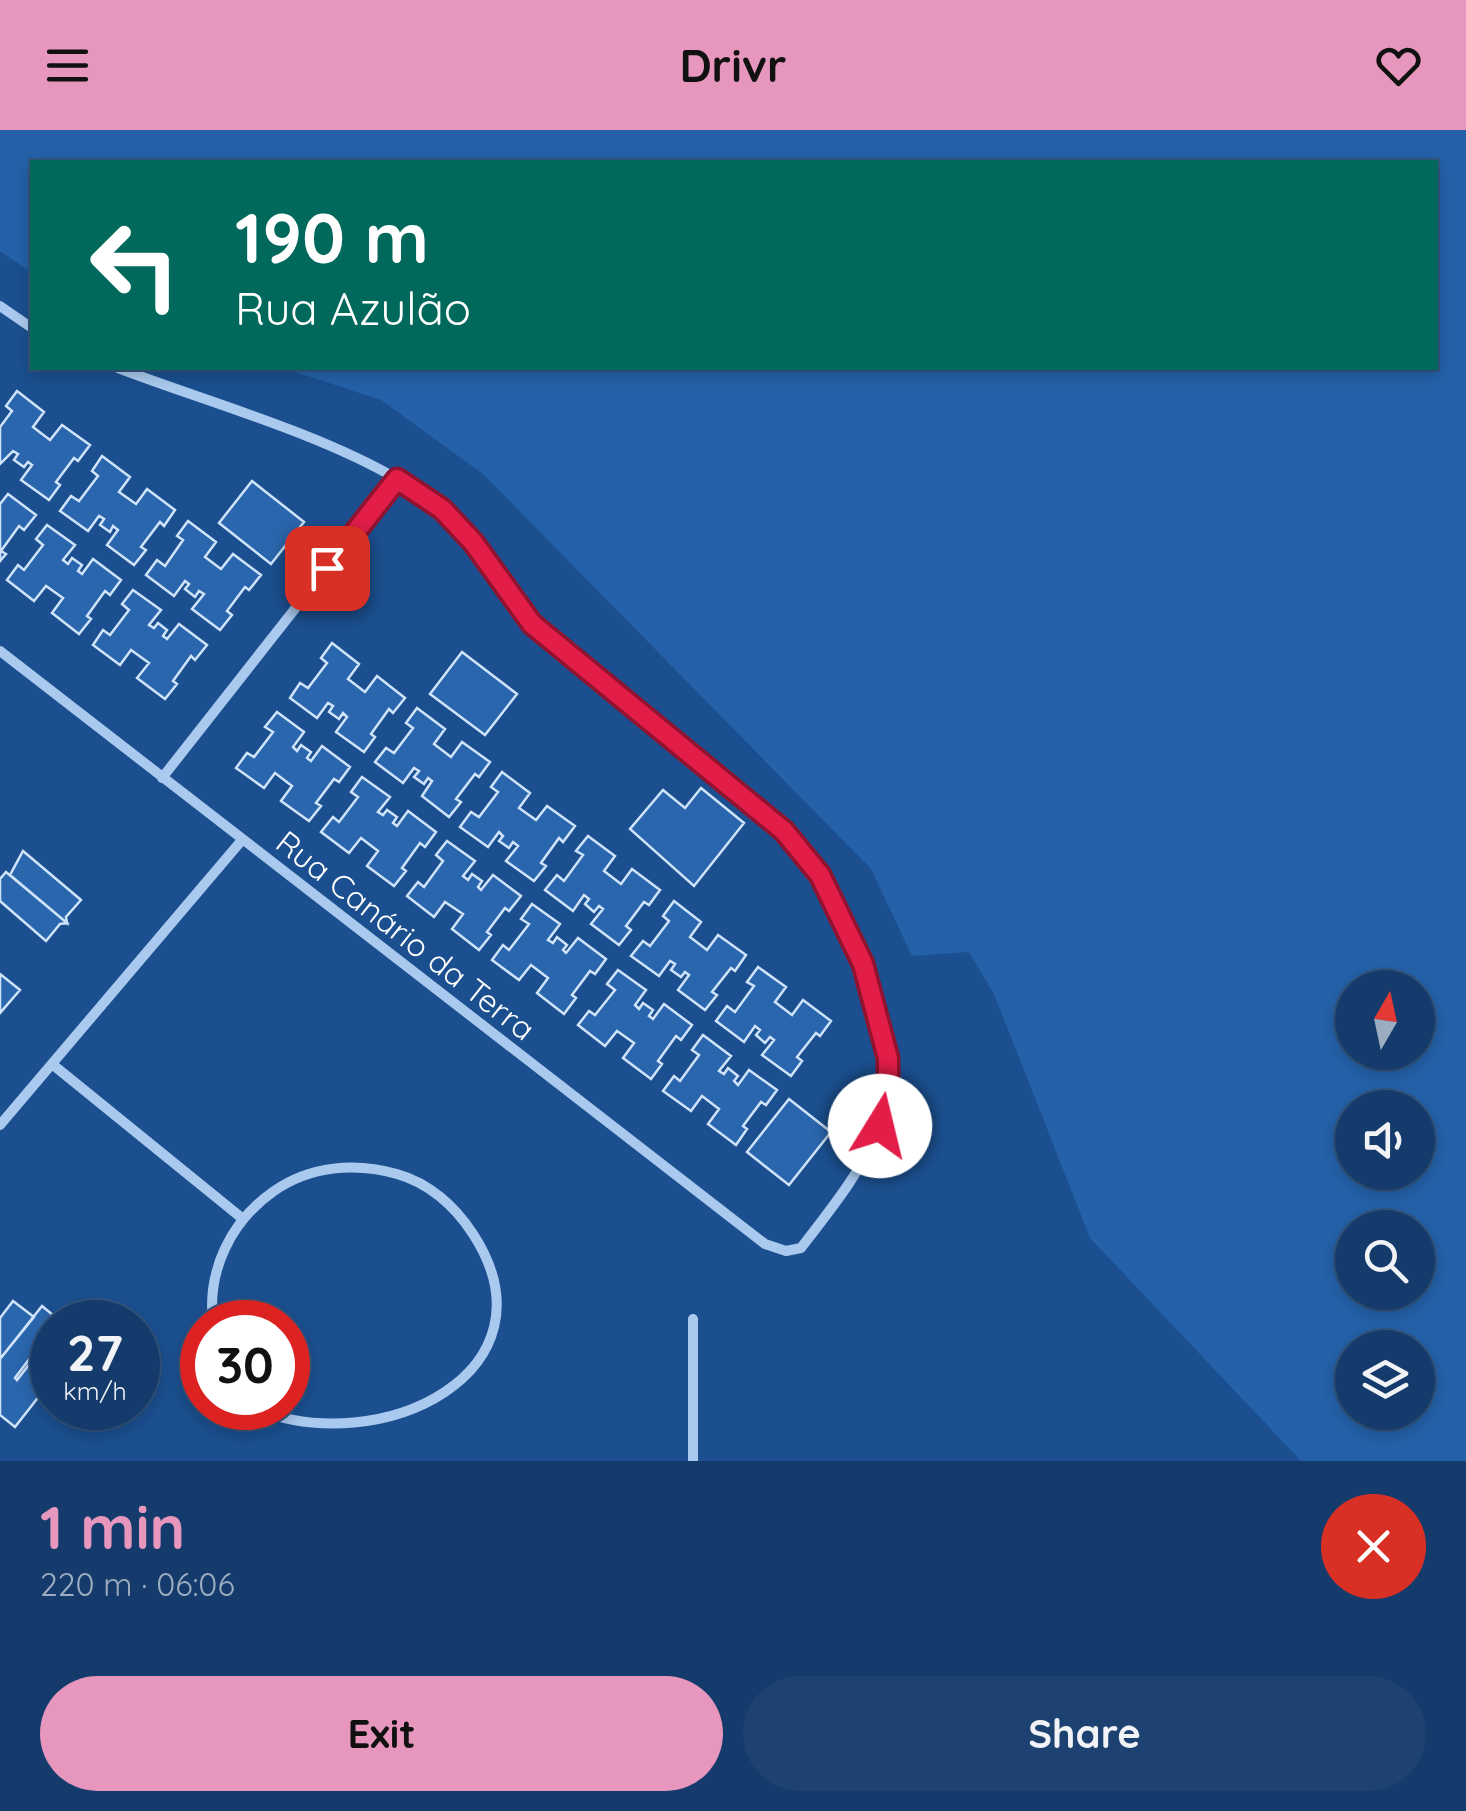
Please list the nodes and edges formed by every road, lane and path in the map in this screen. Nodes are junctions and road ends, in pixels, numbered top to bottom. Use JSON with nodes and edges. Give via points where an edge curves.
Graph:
{"nodes":[{"id":1,"x":0,"y":306,"type":"edge"},
{"id":2,"x":30,"y":327,"type":"edge"},
{"id":3,"x":124,"y":370,"type":"edge"},
{"id":4,"x":397,"y":479,"type":"junction"},
{"id":5,"x":0,"y":651,"type":"edge"},
{"id":6,"x":162,"y":778,"type":"junction"},
{"id":7,"x":242,"y":840,"type":"junction"},
{"id":8,"x":52,"y":1064,"type":"junction"},
{"id":9,"x":0,"y":1125,"type":"edge"},
{"id":10,"x":243,"y":1219,"type":"junction"},
{"id":11,"x":212,"y":1300,"type":"edge"},
{"id":12,"x":693,"y":1319,"type":"dead end"},
{"id":13,"x":471,"y":1386,"type":"dead end"},
{"id":14,"x":693,"y":1461,"type":"edge"}],
"edges":[{"from":1,"to":2,"type":"street"},
{"from":3,"to":4,"type":"street","via":[[284,428]]},
{"from":4,"to":6,"type":"street"},
{"from":4,"to":7,"type":"street","name":"Rua Canário da Terra","via":[[442,509],[473,542],[532,624],[784,831],[820,875],[863,964],[884,1042],[888,1095],[858,1173],[801,1248],[764,1244]]},
{"from":5,"to":6,"type":"street","name":"Rua Canário da Terra"},
{"from":6,"to":7,"type":"street","name":"Rua Canário da Terra"},
{"from":7,"to":8,"type":"street"},
{"from":8,"to":9,"type":"street"},
{"from":8,"to":10,"type":"street"},
{"from":10,"to":11,"type":"street","via":[[218,1263]]},
{"from":10,"to":13,"type":"street","via":[[281,1186],[329,1168],[392,1172],[448,1202],[479,1242],[494,1290],[492,1340]]},
{"from":12,"to":14,"type":"street"}]}
